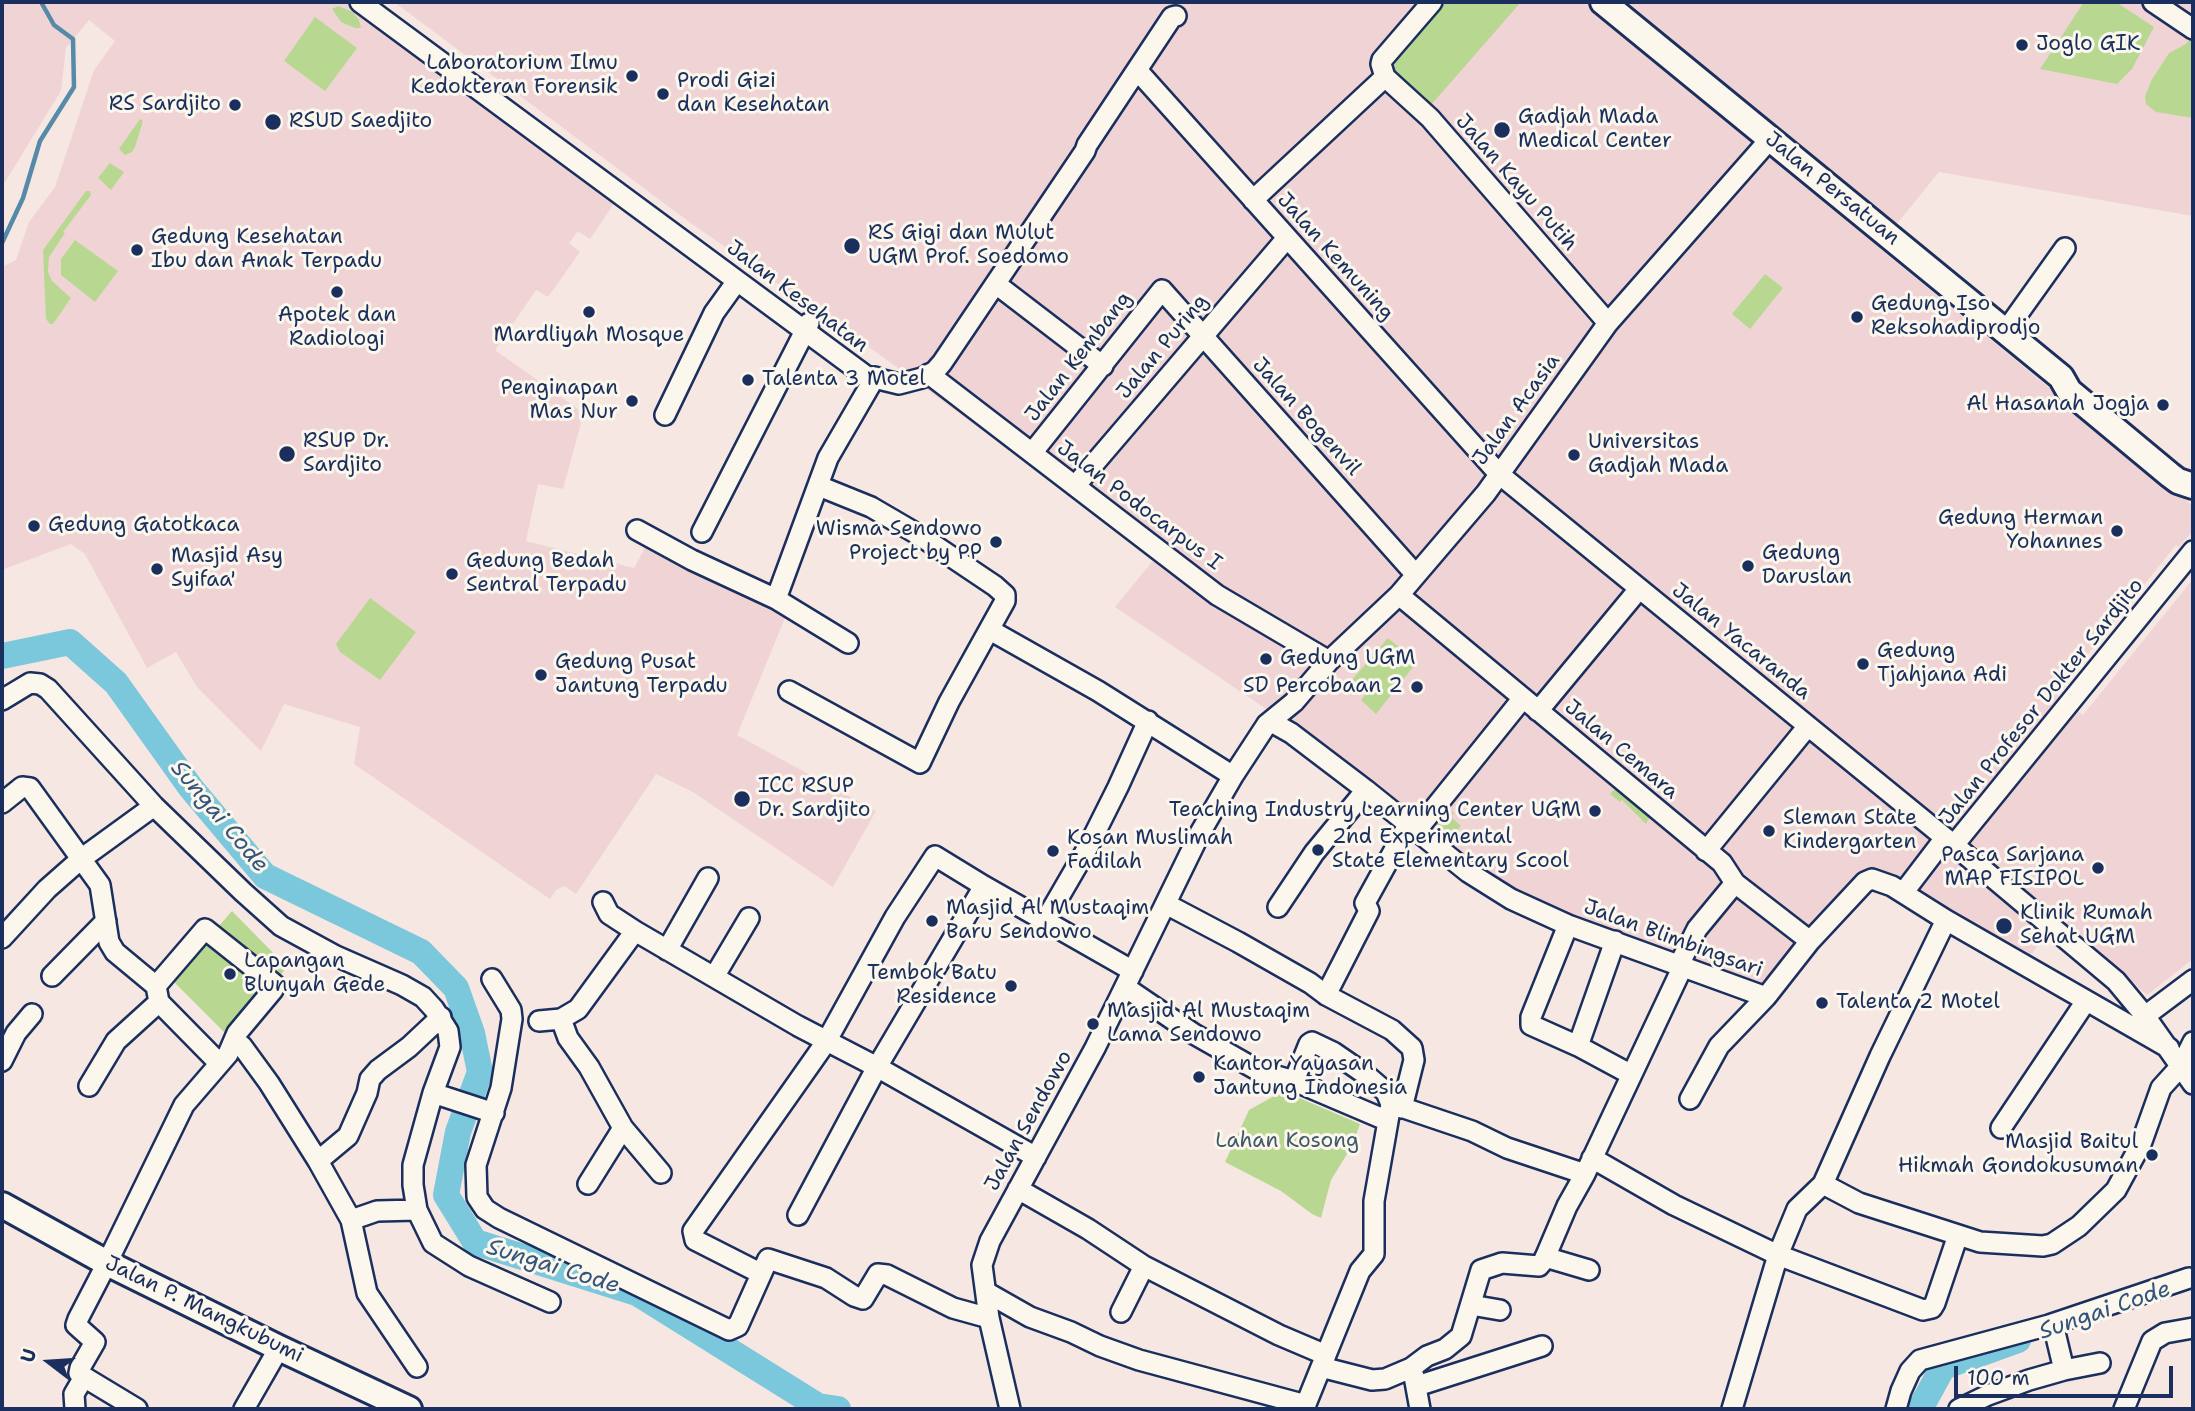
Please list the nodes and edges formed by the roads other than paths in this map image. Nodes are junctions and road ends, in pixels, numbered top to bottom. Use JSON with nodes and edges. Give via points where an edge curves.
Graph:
{"nodes":[{"id":1,"x":360,"y":2,"type":"edge"},
{"id":2,"x":377,"y":2,"type":"edge"},
{"id":3,"x":1432,"y":2,"type":"edge"},
{"id":4,"x":1603,"y":2,"type":"edge"},
{"id":5,"x":2154,"y":2,"type":"edge"},
{"id":6,"x":1181,"y":9,"type":"edge"},
{"id":7,"x":2193,"y":29,"type":"edge"},
{"id":8,"x":1138,"y":72,"type":"junction"},
{"id":9,"x":1385,"y":77,"type":"junction"},
{"id":10,"x":475,"y":80,"type":"junction"},
{"id":11,"x":1771,"y":138,"type":"junction"},
{"id":12,"x":1253,"y":200,"type":"junction"},
{"id":13,"x":670,"y":226,"type":"junction"},
{"id":14,"x":1287,"y":237,"type":"junction"},
{"id":15,"x":2065,"y":248,"type":"dead end"},
{"id":16,"x":737,"y":281,"type":"junction"},
{"id":17,"x":996,"y":284,"type":"junction"},
{"id":18,"x":1161,"y":290,"type":"joint"},
{"id":19,"x":778,"y":306,"type":"junction"},
{"id":20,"x":1608,"y":323,"type":"junction"},
{"id":21,"x":806,"y":327,"type":"junction"},
{"id":22,"x":2006,"y":332,"type":"junction"},
{"id":23,"x":1203,"y":335,"type":"junction"},
{"id":24,"x":1103,"y":366,"type":"junction"},
{"id":25,"x":929,"y":374,"type":"junction"},
{"id":26,"x":875,"y":377,"type":"junction"},
{"id":27,"x":664,"y":415,"type":"dead end"},
{"id":28,"x":1032,"y":453,"type":"junction"},
{"id":29,"x":1499,"y":474,"type":"junction"},
{"id":30,"x":820,"y":486,"type":"junction"},
{"id":31,"x":1075,"y":486,"type":"junction"},
{"id":32,"x":2193,"y":486,"type":"edge"},
{"id":33,"x":637,"y":530,"type":"dead end"},
{"id":34,"x":702,"y":532,"type":"dead end"},
{"id":35,"x":2193,"y":551,"type":"edge"},
{"id":36,"x":1416,"y":575,"type":"junction"},
{"id":37,"x":1639,"y":589,"type":"junction"},
{"id":38,"x":1399,"y":595,"type":"junction"},
{"id":39,"x":776,"y":599,"type":"junction"},
{"id":40,"x":990,"y":630,"type":"junction"},
{"id":41,"x":848,"y":643,"type":"dead end"},
{"id":42,"x":1329,"y":661,"type":"junction"},
{"id":43,"x":789,"y":691,"type":"dead end"},
{"id":44,"x":2,"y":700,"type":"edge"},
{"id":45,"x":1294,"y":702,"type":"junction"},
{"id":46,"x":1531,"y":704,"type":"junction"},
{"id":47,"x":1147,"y":720,"type":"junction"},
{"id":48,"x":1267,"y":723,"type":"junction"},
{"id":49,"x":1808,"y":726,"type":"junction"},
{"id":50,"x":1291,"y":733,"type":"junction"},
{"id":51,"x":1233,"y":776,"type":"junction"},
{"id":52,"x":1366,"y":790,"type":"junction"},
{"id":53,"x":2,"y":803,"type":"edge"},
{"id":54,"x":154,"y":806,"type":"junction"},
{"id":55,"x":1412,"y":828,"type":"junction"},
{"id":56,"x":1949,"y":842,"type":"junction"},
{"id":57,"x":1706,"y":850,"type":"junction"},
{"id":58,"x":81,"y":859,"type":"junction"},
{"id":59,"x":708,"y":878,"type":"dead end"},
{"id":60,"x":1735,"y":883,"type":"junction"},
{"id":61,"x":984,"y":886,"type":"junction"},
{"id":62,"x":1903,"y":893,"type":"junction"},
{"id":63,"x":603,"y":902,"type":"dead end"},
{"id":64,"x":1166,"y":904,"type":"junction"},
{"id":65,"x":1278,"y":907,"type":"dead end"},
{"id":66,"x":748,"y":918,"type":"dead end"},
{"id":67,"x":1946,"y":920,"type":"junction"},
{"id":68,"x":106,"y":921,"type":"junction"},
{"id":69,"x":1045,"y":921,"type":"junction"},
{"id":70,"x":1568,"y":925,"type":"junction"},
{"id":71,"x":635,"y":931,"type":"junction"},
{"id":72,"x":2,"y":937,"type":"edge"},
{"id":73,"x":1810,"y":941,"type":"junction"},
{"id":74,"x":1615,"y":942,"type":"junction"},
{"id":75,"x":667,"y":950,"type":"junction"},
{"id":76,"x":1681,"y":966,"type":"junction"},
{"id":77,"x":52,"y":976,"type":"dead end"},
{"id":78,"x":714,"y":977,"type":"junction"},
{"id":79,"x":492,"y":979,"type":"dead end"},
{"id":80,"x":1129,"y":979,"type":"junction"},
{"id":81,"x":2193,"y":980,"type":"edge"},
{"id":82,"x":158,"y":994,"type":"junction"},
{"id":83,"x":1326,"y":995,"type":"junction"},
{"id":84,"x":1766,"y":997,"type":"junction"},
{"id":85,"x":2086,"y":1001,"type":"junction"},
{"id":86,"x":33,"y":1014,"type":"dead end"},
{"id":87,"x":2145,"y":1016,"type":"junction"},
{"id":88,"x":441,"y":1017,"type":"junction"},
{"id":89,"x":561,"y":1019,"type":"junction"},
{"id":90,"x":538,"y":1021,"type":"dead end"},
{"id":91,"x":234,"y":1040,"type":"junction"},
{"id":92,"x":826,"y":1042,"type":"junction"},
{"id":93,"x":2193,"y":1042,"type":"edge"},
{"id":94,"x":1578,"y":1046,"type":"junction"},
{"id":95,"x":2169,"y":1048,"type":"junction"},
{"id":96,"x":2,"y":1061,"type":"edge"},
{"id":97,"x":219,"y":1063,"type":"junction"},
{"id":98,"x":2181,"y":1066,"type":"junction"},
{"id":99,"x":877,"y":1067,"type":"junction"},
{"id":100,"x":1630,"y":1074,"type":"junction"},
{"id":101,"x":1294,"y":1081,"type":"junction"},
{"id":102,"x":2193,"y":1084,"type":"edge"},
{"id":103,"x":89,"y":1086,"type":"dead end"},
{"id":104,"x":438,"y":1094,"type":"junction"},
{"id":105,"x":1689,"y":1099,"type":"dead end"},
{"id":106,"x":489,"y":1111,"type":"junction"},
{"id":107,"x":1393,"y":1111,"type":"junction"},
{"id":108,"x":623,"y":1128,"type":"junction"},
{"id":109,"x":2001,"y":1128,"type":"dead end"},
{"id":110,"x":1036,"y":1157,"type":"junction"},
{"id":111,"x":318,"y":1161,"type":"junction"},
{"id":112,"x":1588,"y":1166,"type":"junction"},
{"id":113,"x":661,"y":1173,"type":"dead end"},
{"id":114,"x":588,"y":1184,"type":"dead end"},
{"id":115,"x":1824,"y":1184,"type":"junction"},
{"id":116,"x":1018,"y":1189,"type":"junction"},
{"id":117,"x":2,"y":1205,"type":"edge"},
{"id":118,"x":417,"y":1210,"type":"junction"},
{"id":119,"x":798,"y":1215,"type":"dead end"},
{"id":120,"x":351,"y":1220,"type":"junction"},
{"id":121,"x":1958,"y":1235,"type":"junction"},
{"id":122,"x":1778,"y":1255,"type":"junction"},
{"id":123,"x":1545,"y":1257,"type":"junction"},
{"id":124,"x":107,"y":1263,"type":"junction"},
{"id":125,"x":1144,"y":1266,"type":"junction"},
{"id":126,"x":1589,"y":1270,"type":"dead end"},
{"id":127,"x":761,"y":1273,"type":"junction"},
{"id":128,"x":2189,"y":1278,"type":"dead end"},
{"id":129,"x":986,"y":1292,"type":"junction"},
{"id":130,"x":550,"y":1302,"type":"dead end"},
{"id":131,"x":1471,"y":1304,"type":"junction"},
{"id":132,"x":1500,"y":1310,"type":"dead end"},
{"id":133,"x":1121,"y":1312,"type":"dead end"},
{"id":134,"x":989,"y":1318,"type":"junction"},
{"id":135,"x":2054,"y":1326,"type":"junction"},
{"id":136,"x":2193,"y":1328,"type":"edge"},
{"id":137,"x":1542,"y":1346,"type":"dead end"},
{"id":138,"x":279,"y":1348,"type":"junction"},
{"id":139,"x":1324,"y":1361,"type":"junction"},
{"id":140,"x":2100,"y":1363,"type":"dead end"},
{"id":141,"x":2063,"y":1364,"type":"junction"},
{"id":142,"x":417,"y":1367,"type":"dead end"},
{"id":143,"x":84,"y":1377,"type":"junction"},
{"id":144,"x":1414,"y":1377,"type":"junction"},
{"id":145,"x":1305,"y":1407,"type":"edge"},
{"id":146,"x":75,"y":1409,"type":"edge"},
{"id":147,"x":137,"y":1409,"type":"edge"},
{"id":148,"x":244,"y":1409,"type":"edge"},
{"id":149,"x":409,"y":1409,"type":"edge"},
{"id":150,"x":1010,"y":1409,"type":"edge"},
{"id":151,"x":1420,"y":1409,"type":"edge"},
{"id":152,"x":1732,"y":1409,"type":"edge"},
{"id":153,"x":1896,"y":1409,"type":"edge"},
{"id":154,"x":1959,"y":1409,"type":"edge"},
{"id":155,"x":2124,"y":1409,"type":"edge"}],
"edges":[{"from":1,"to":10,"type":"street","name":"Jalan Kesehatan"},
{"from":2,"to":10,"type":"street","name":"Jalan Kesehatan"},
{"from":3,"to":9,"type":"street","via":[[1382,61]]},
{"from":4,"to":11,"type":"main road","name":"Jalan Persatuan"},
{"from":5,"to":7,"type":"street"},
{"from":6,"to":8,"type":"street"},
{"from":8,"to":12,"type":"street","name":"Jalan Kemuning"},
{"from":8,"to":17,"type":"street"},
{"from":9,"to":12,"type":"street"},
{"from":9,"to":20,"type":"street","name":"Jalan Kayu Putih","via":[[1430,118]]},
{"from":10,"to":13,"type":"street","name":"Jalan Kesehatan"},
{"from":11,"to":20,"type":"street","name":"Jalan Acasia"},
{"from":11,"to":22,"type":"main road","name":"Jalan Persatuan"},
{"from":12,"to":14,"type":"street","name":"Jalan Kemuning"},
{"from":13,"to":16,"type":"street","name":"Jalan Kesehatan"},
{"from":13,"to":19,"type":"street","name":"Jalan Kesehatan"},
{"from":14,"to":23,"type":"street","name":"Jalan Puring"},
{"from":14,"to":29,"type":"street","name":"Jalan Kemuning"},
{"from":15,"to":22,"type":"street"},
{"from":16,"to":19,"type":"street","name":"Jalan Kesehatan"},
{"from":16,"to":27,"type":"street","via":[[714,313]]},
{"from":17,"to":24,"type":"street"},
{"from":17,"to":25,"type":"street","via":[[943,363]]},
{"from":18,"to":23,"type":"street","name":"Jalan Bogenvil"},
{"from":18,"to":24,"type":"street","name":"Jalan Kembang"},
{"from":19,"to":21,"type":"street","name":"Jalan Kesehatan"},
{"from":20,"to":29,"type":"street","name":"Jalan Acasia"},
{"from":21,"to":26,"type":"street","name":"Jalan Kesehatan","via":[[866,376]]},
{"from":21,"to":34,"type":"street"},
{"from":22,"to":32,"type":"main road","name":"Jalan Persatuan","via":[[2061,377],[2076,381],[2183,469]]},
{"from":23,"to":31,"type":"street","name":"Jalan Puring"},
{"from":23,"to":36,"type":"street","name":"Jalan Bogenvil"},
{"from":24,"to":28,"type":"street","name":"Jalan Kembang"},
{"from":25,"to":26,"type":"street","name":"Jalan Kesehatan","via":[[899,384]]},
{"from":25,"to":28,"type":"street","name":"Jalan Podocarpus I"},
{"from":26,"to":30,"type":"street","via":[[828,458]]},
{"from":28,"to":31,"type":"street","name":"Jalan Podocarpus I"},
{"from":29,"to":36,"type":"street","name":"Jalan Acasia"},
{"from":29,"to":37,"type":"street","name":"Jalan Yacaranda"},
{"from":30,"to":39,"type":"street"},
{"from":30,"to":40,"type":"street","via":[[871,507],[1001,590],[1004,601]]},
{"from":31,"to":42,"type":"street","name":"Jalan Podocarpus I","via":[[1217,595]]},
{"from":33,"to":39,"type":"street"},
{"from":35,"to":56,"type":"street","name":"Jalan Profesor Dokter Sardjito"},
{"from":36,"to":38,"type":"street","name":"Jalan Acasia"},
{"from":37,"to":46,"type":"street"},
{"from":37,"to":49,"type":"street","name":"Jalan Yacaranda"},
{"from":38,"to":42,"type":"street","name":"Jalan Acasia"},
{"from":38,"to":46,"type":"street","name":"Jalan Cemara"},
{"from":39,"to":41,"type":"street"},
{"from":40,"to":43,"type":"street","via":[[920,763]]},
{"from":40,"to":47,"type":"street"},
{"from":42,"to":45,"type":"street","name":"Jalan Acasia"},
{"from":44,"to":54,"type":"street","via":[[30,683],[48,689]]},
{"from":45,"to":48,"type":"street","name":"Jalan Acasia"},
{"from":45,"to":50,"type":"street","via":[[1289,717]]},
{"from":46,"to":55,"type":"street"},
{"from":46,"to":57,"type":"street","name":"Jalan Cemara"},
{"from":47,"to":51,"type":"street"},
{"from":47,"to":69,"type":"street","via":[[1094,835]]},
{"from":48,"to":50,"type":"street","name":"Jalan Blimbingsari"},
{"from":48,"to":51,"type":"street","name":"Jalan Sendowo"},
{"from":49,"to":56,"type":"street","name":"Jalan Yacaranda"},
{"from":49,"to":57,"type":"street"},
{"from":50,"to":52,"type":"street","name":"Jalan Blimbingsari"},
{"from":51,"to":64,"type":"street","name":"Jalan Sendowo"},
{"from":52,"to":55,"type":"street","name":"Jalan Blimbingsari"},
{"from":52,"to":65,"type":"street","via":[[1314,852]]},
{"from":53,"to":58,"type":"street","via":[[22,788],[30,788]]},
{"from":54,"to":58,"type":"street"},
{"from":54,"to":88,"type":"street","via":[[281,926],[402,985],[423,997]]},
{"from":55,"to":70,"type":"street","name":"Jalan Blimbingsari","via":[[1498,891]]},
{"from":55,"to":83,"type":"street","via":[[1371,890],[1365,903],[1369,911]]},
{"from":56,"to":62,"type":"street"},
{"from":56,"to":87,"type":"street","name":"Jalan Profesor Dokter Sardjito","via":[[2116,981]]},
{"from":57,"to":60,"type":"street","name":"Jalan Cemara"},
{"from":58,"to":68,"type":"street","via":[[100,885]]},
{"from":58,"to":72,"type":"street"},
{"from":59,"to":75,"type":"street"},
{"from":60,"to":73,"type":"street","name":"Jalan Cemara"},
{"from":60,"to":76,"type":"street","via":[[1697,929]]},
{"from":61,"to":69,"type":"street"},
{"from":61,"to":92,"type":"street","via":[[934,856]]},
{"from":61,"to":99,"type":"street"},
{"from":62,"to":67,"type":"street","name":"Jalan Blimbingsari"},
{"from":62,"to":73,"type":"street","name":"Jalan Blimbingsari","via":[[1879,880],[1865,882]]},
{"from":63,"to":71,"type":"street","via":[[609,914]]},
{"from":64,"to":80,"type":"street","name":"Jalan Sendowo"},
{"from":64,"to":83,"type":"street"},
{"from":66,"to":78,"type":"street"},
{"from":67,"to":85,"type":"street","name":"Jalan Blimbingsari"},
{"from":67,"to":115,"type":"street"},
{"from":68,"to":77,"type":"street"},
{"from":68,"to":82,"type":"street","via":[[115,952]]},
{"from":69,"to":80,"type":"street"},
{"from":70,"to":74,"type":"street","name":"Jalan Blimbingsari"},
{"from":70,"to":94,"type":"street","via":[[1531,1025]]},
{"from":71,"to":75,"type":"street"},
{"from":71,"to":89,"type":"street","via":[[578,1009]]},
{"from":73,"to":84,"type":"street","name":"Jalan Blimbingsari"},
{"from":74,"to":76,"type":"street","name":"Jalan Blimbingsari"},
{"from":74,"to":94,"type":"street"},
{"from":75,"to":78,"type":"street"},
{"from":76,"to":84,"type":"street","name":"Jalan Blimbingsari"},
{"from":76,"to":100,"type":"street"},
{"from":78,"to":92,"type":"street"},
{"from":79,"to":106,"type":"street","via":[[512,1020],[506,1066]]},
{"from":80,"to":101,"type":"street","via":[[1194,1034],[1259,1071]]},
{"from":80,"to":110,"type":"street","name":"Jalan Sendowo"},
{"from":81,"to":87,"type":"street"},
{"from":82,"to":91,"type":"street","via":[[205,929],[274,984]]},
{"from":82,"to":97,"type":"street"},
{"from":82,"to":103,"type":"street","via":[[116,1041]]},
{"from":83,"to":107,"type":"street","via":[[1392,1030],[1412,1048],[1414,1060]]},
{"from":84,"to":105,"type":"street","via":[[1719,1046]]},
{"from":85,"to":95,"type":"street","name":"Jalan Blimbingsari"},
{"from":85,"to":109,"type":"street"},
{"from":86,"to":96,"type":"street","via":[[16,1033]]},
{"from":87,"to":95,"type":"street","name":"Jalan Profesor Dokter Sardjito"},
{"from":88,"to":104,"type":"street","via":[[450,1047]]},
{"from":88,"to":111,"type":"street","via":[[370,1079],[348,1136]]},
{"from":89,"to":90,"type":"street"},
{"from":89,"to":108,"type":"street"},
{"from":91,"to":97,"type":"street"},
{"from":91,"to":111,"type":"street","via":[[269,1083]]},
{"from":92,"to":99,"type":"street"},
{"from":92,"to":127,"type":"street","via":[[692,1231],[695,1240]]},
{"from":93,"to":98,"type":"street"},
{"from":94,"to":100,"type":"street"},
{"from":95,"to":98,"type":"street","name":"Jalan Profesor Dokter Sardjito"},
{"from":97,"to":124,"type":"street","via":[[184,1105]]},
{"from":98,"to":102,"type":"street","name":"Jalan Profesor Dokter Sardjito"},
{"from":98,"to":121,"type":"street","via":[[2161,1088],[2141,1144],[2116,1191],[2079,1226],[2043,1246],[1980,1242]]},
{"from":99,"to":110,"type":"street"},
{"from":99,"to":119,"type":"street"},
{"from":100,"to":112,"type":"street"},
{"from":101,"to":107,"type":"street"},
{"from":101,"to":107,"type":"street","via":[[1312,1042],[1387,1092]]},
{"from":104,"to":106,"type":"street"},
{"from":104,"to":118,"type":"street","via":[[413,1164]]},
{"from":106,"to":127,"type":"street","via":[[475,1184],[480,1204],[499,1218],[729,1330],[738,1326]]},
{"from":107,"to":112,"type":"street","via":[[1472,1131],[1507,1148]]},
{"from":107,"to":139,"type":"street","via":[[1374,1201],[1374,1254],[1360,1271]]},
{"from":108,"to":113,"type":"street"},
{"from":108,"to":114,"type":"street"},
{"from":110,"to":116,"type":"street","name":"Jalan Sendowo"},
{"from":111,"to":120,"type":"street"},
{"from":112,"to":122,"type":"street"},
{"from":112,"to":123,"type":"street"},
{"from":115,"to":121,"type":"street","via":[[1859,1203]]},
{"from":115,"to":122,"type":"street","via":[[1797,1209]]},
{"from":116,"to":125,"type":"street"},
{"from":116,"to":129,"type":"street","name":"Jalan Sendowo","via":[[982,1265]]},
{"from":117,"to":124,"type":"main road","name":"Jalan P. Mangkubumi"},
{"from":118,"to":120,"type":"street","via":[[377,1211]]},
{"from":118,"to":130,"type":"street","via":[[433,1243],[469,1266]]},
{"from":120,"to":142,"type":"street","via":[[367,1293]]},
{"from":121,"to":122,"type":"street","via":[[1935,1303],[1928,1311]]},
{"from":122,"to":152,"type":"street"},
{"from":123,"to":126,"type":"street"},
{"from":123,"to":131,"type":"street","via":[[1539,1266],[1502,1263],[1481,1270]]},
{"from":124,"to":138,"type":"main road","name":"Jalan P. Mangkubumi"},
{"from":124,"to":143,"type":"street","via":[[76,1325],[95,1342],[80,1368]]},
{"from":125,"to":133,"type":"street"},
{"from":125,"to":139,"type":"street"},
{"from":127,"to":134,"type":"street","via":[[768,1259],[826,1278],[863,1299],[878,1274],[887,1275],[953,1308]]},
{"from":128,"to":135,"type":"street"},
{"from":129,"to":134,"type":"street","name":"Jalan Sendowo"},
{"from":129,"to":145,"type":"street","via":[[1030,1317],[1100,1346]]},
{"from":131,"to":132,"type":"street"},
{"from":131,"to":144,"type":"street","via":[[1461,1336],[1427,1356]]},
{"from":134,"to":150,"type":"street","name":"Jalan Sendowo"},
{"from":135,"to":141,"type":"street"},
{"from":135,"to":153,"type":"street","via":[[1920,1360],[1910,1371]]},
{"from":136,"to":155,"type":"street","via":[[2165,1333],[2152,1341]]},
{"from":137,"to":144,"type":"street"},
{"from":138,"to":148,"type":"street"},
{"from":138,"to":149,"type":"main road","name":"Jalan P. Mangkubumi"},
{"from":139,"to":144,"type":"street","via":[[1372,1380]]},
{"from":139,"to":145,"type":"street"},
{"from":140,"to":141,"type":"street"},
{"from":141,"to":154,"type":"street"},
{"from":143,"to":146,"type":"street","via":[[74,1394]]},
{"from":143,"to":147,"type":"street"},
{"from":144,"to":151,"type":"street"}]}
